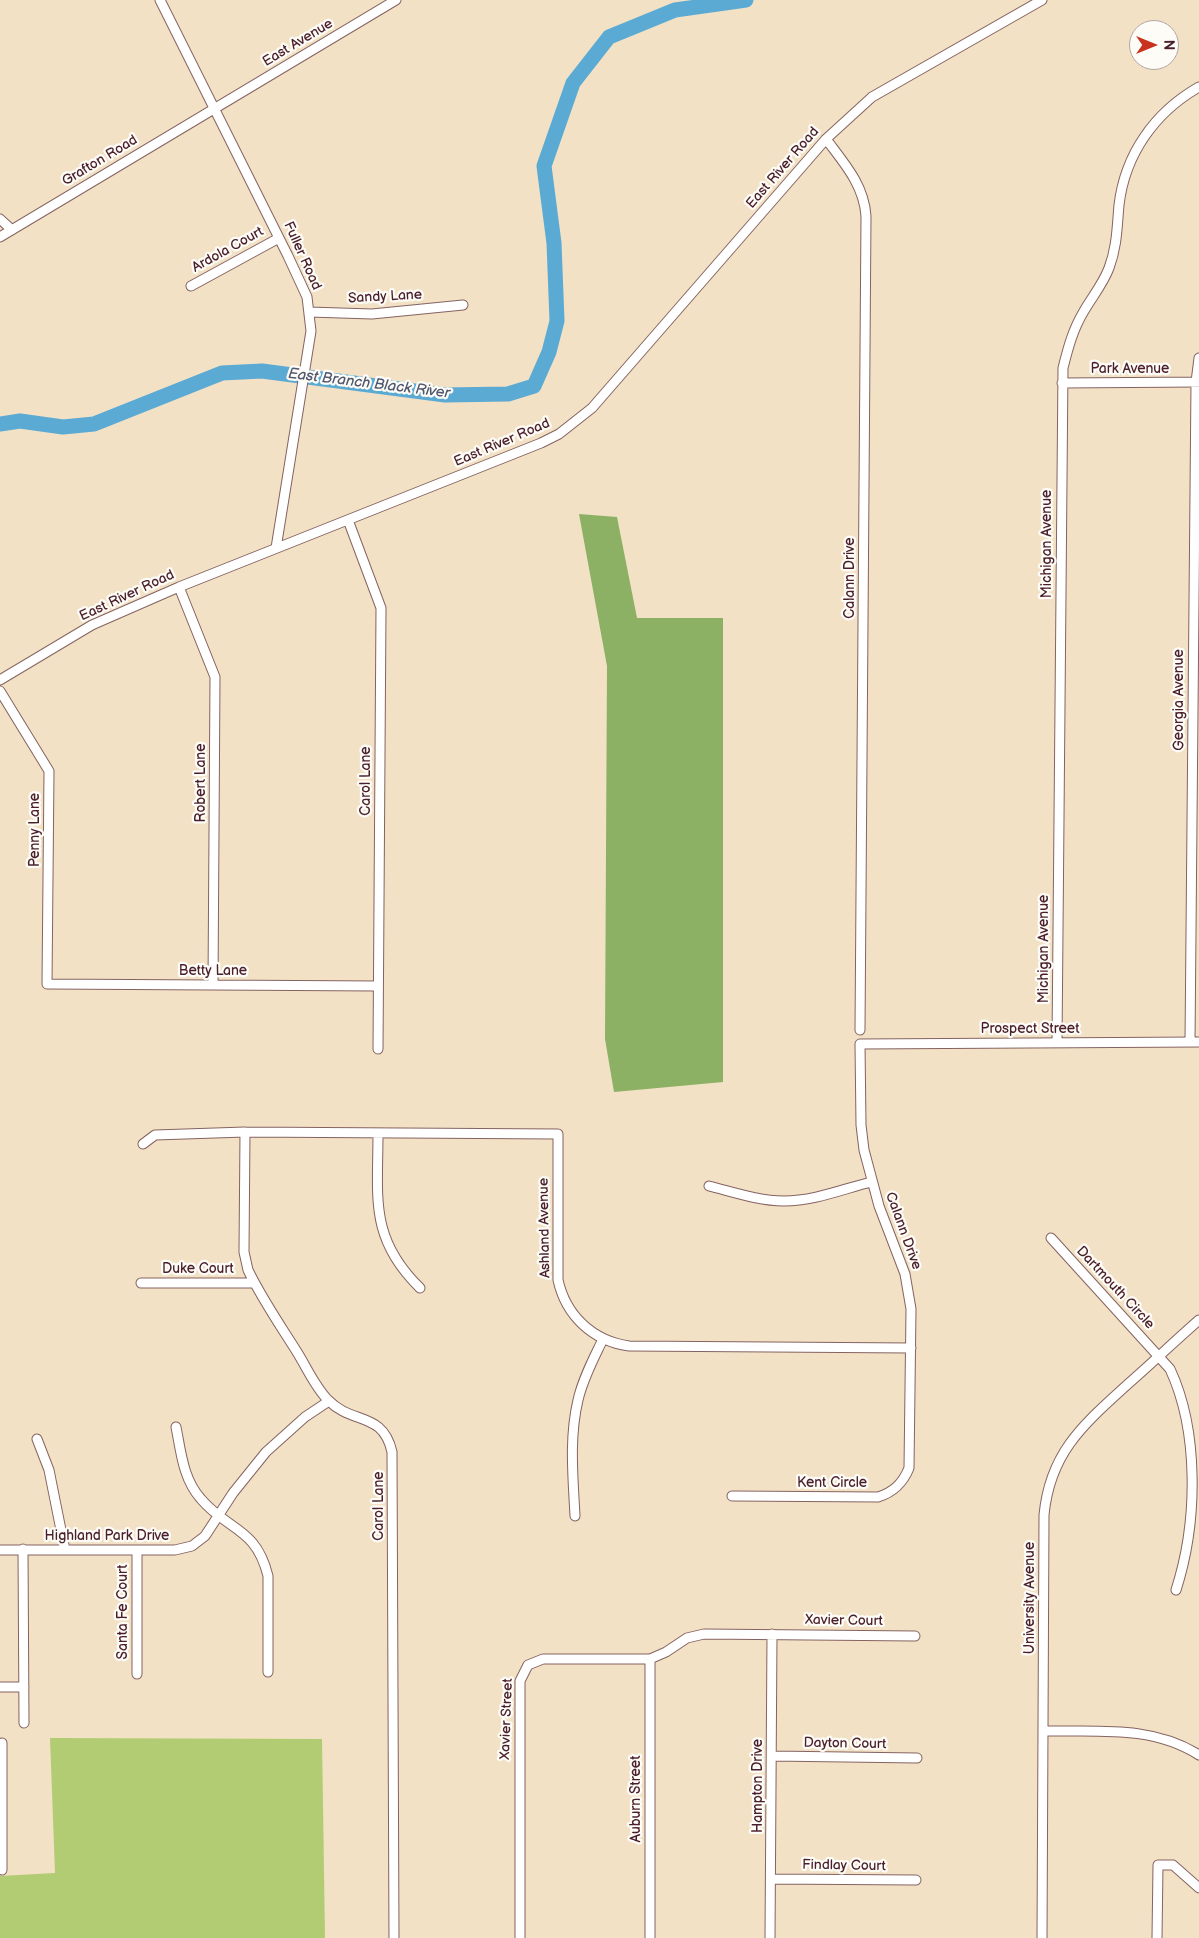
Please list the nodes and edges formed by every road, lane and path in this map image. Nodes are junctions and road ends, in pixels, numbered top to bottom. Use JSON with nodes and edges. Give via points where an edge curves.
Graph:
{"nodes":[{"id":1,"x":160,"y":0,"type":"edge"},
{"id":2,"x":396,"y":0,"type":"edge"},
{"id":3,"x":1042,"y":0,"type":"edge"},
{"id":4,"x":1199,"y":87,"type":"edge"},
{"id":5,"x":214,"y":109,"type":"junction"},
{"id":6,"x":826,"y":139,"type":"junction"},
{"id":7,"x":0,"y":219,"type":"edge"},
{"id":8,"x":12,"y":230,"type":"junction"},
{"id":9,"x":0,"y":237,"type":"edge"},
{"id":10,"x":279,"y":238,"type":"junction"},
{"id":11,"x":191,"y":286,"type":"dead end"},
{"id":12,"x":463,"y":305,"type":"dead end"},
{"id":13,"x":309,"y":312,"type":"junction"},
{"id":14,"x":1199,"y":358,"type":"edge"},
{"id":15,"x":1197,"y":382,"type":"edge"},
{"id":16,"x":1062,"y":383,"type":"junction"},
{"id":17,"x":348,"y":520,"type":"junction"},
{"id":18,"x":276,"y":548,"type":"junction"},
{"id":19,"x":179,"y":587,"type":"junction"},
{"id":20,"x":0,"y":680,"type":"edge"},
{"id":21,"x":0,"y":690,"type":"edge"},
{"id":22,"x":47,"y":984,"type":"joint"},
{"id":23,"x":213,"y":985,"type":"junction"},
{"id":24,"x":378,"y":986,"type":"junction"},
{"id":25,"x":860,"y":1030,"type":"dead end"},
{"id":26,"x":1194,"y":1042,"type":"edge"},
{"id":27,"x":1056,"y":1043,"type":"junction"},
{"id":28,"x":860,"y":1044,"type":"joint"},
{"id":29,"x":378,"y":1049,"type":"dead end"},
{"id":30,"x":245,"y":1132,"type":"junction"},
{"id":31,"x":378,"y":1133,"type":"junction"},
{"id":32,"x":143,"y":1144,"type":"dead end"},
{"id":33,"x":871,"y":1182,"type":"junction"},
{"id":34,"x":709,"y":1186,"type":"dead end"},
{"id":35,"x":1051,"y":1238,"type":"dead end"},
{"id":36,"x":141,"y":1283,"type":"dead end"},
{"id":37,"x":254,"y":1283,"type":"junction"},
{"id":38,"x":420,"y":1288,"type":"dead end"},
{"id":39,"x":1199,"y":1320,"type":"edge"},
{"id":40,"x":603,"y":1338,"type":"junction"},
{"id":41,"x":911,"y":1348,"type":"junction"},
{"id":42,"x":1159,"y":1356,"type":"junction"},
{"id":43,"x":329,"y":1401,"type":"junction"},
{"id":44,"x":176,"y":1427,"type":"dead end"},
{"id":45,"x":37,"y":1439,"type":"dead end"},
{"id":46,"x":911,"y":1458,"type":"joint"},
{"id":47,"x":732,"y":1496,"type":"dead end"},
{"id":48,"x":219,"y":1515,"type":"junction"},
{"id":49,"x":575,"y":1516,"type":"dead end"},
{"id":50,"x":23,"y":1549,"type":"junction"},
{"id":51,"x":0,"y":1550,"type":"edge"},
{"id":52,"x":65,"y":1550,"type":"junction"},
{"id":53,"x":137,"y":1550,"type":"junction"},
{"id":54,"x":1176,"y":1590,"type":"dead end"},
{"id":55,"x":772,"y":1634,"type":"junction"},
{"id":56,"x":915,"y":1636,"type":"dead end"},
{"id":57,"x":650,"y":1659,"type":"junction"},
{"id":58,"x":268,"y":1672,"type":"dead end"},
{"id":59,"x":137,"y":1674,"type":"dead end"},
{"id":60,"x":0,"y":1687,"type":"edge"},
{"id":61,"x":24,"y":1687,"type":"junction"},
{"id":62,"x":24,"y":1723,"type":"dead end"},
{"id":63,"x":1043,"y":1731,"type":"junction"},
{"id":64,"x":2,"y":1743,"type":"dead end"},
{"id":65,"x":1199,"y":1755,"type":"edge"},
{"id":66,"x":772,"y":1756,"type":"junction"},
{"id":67,"x":917,"y":1758,"type":"dead end"},
{"id":68,"x":1,"y":1788,"type":"edge"},
{"id":69,"x":2,"y":1870,"type":"dead end"},
{"id":70,"x":772,"y":1878,"type":"junction"},
{"id":71,"x":916,"y":1880,"type":"dead end"},
{"id":72,"x":1199,"y":1888,"type":"edge"},
{"id":73,"x":394,"y":1938,"type":"edge"},
{"id":74,"x":520,"y":1938,"type":"edge"},
{"id":75,"x":650,"y":1938,"type":"edge"},
{"id":76,"x":770,"y":1938,"type":"edge"},
{"id":77,"x":1042,"y":1938,"type":"edge"},
{"id":78,"x":1157,"y":1938,"type":"edge"}],
"edges":[{"from":1,"to":5,"type":"street","name":"Fuller Road"},
{"from":2,"to":5,"type":"street","name":"East Avenue"},
{"from":3,"to":6,"type":"street","name":"East River Road","via":[[872,97]]},
{"from":4,"to":16,"type":"street","name":"Michigan Avenue","via":[[1164,112],[1133,155],[1121,192],[1113,257],[1072,336]]},
{"from":5,"to":8,"type":"street","name":"Grafton Road"},
{"from":5,"to":10,"type":"street","name":"Fuller Road"},
{"from":6,"to":17,"type":"street","name":"East River Road","via":[[654,338],[576,422],[541,443]]},
{"from":6,"to":25,"type":"street","name":"Calann Drive","via":[[860,188],[866,204]]},
{"from":7,"to":8,"type":"street"},
{"from":8,"to":9,"type":"street","name":"Grafton Road"},
{"from":10,"to":11,"type":"street","name":"Ardola Court"},
{"from":10,"to":13,"type":"street","name":"Fuller Road","via":[[307,298]]},
{"from":12,"to":13,"type":"street","name":"Sandy Lane","via":[[372,314]]},
{"from":13,"to":18,"type":"street","name":"Fuller Road","via":[[311,331]]},
{"from":14,"to":15,"type":"street","name":"Georgia Avenue"},
{"from":15,"to":16,"type":"street","name":"Park Avenue"},
{"from":15,"to":26,"type":"street","name":"Georgia Avenue"},
{"from":16,"to":27,"type":"street","name":"Michigan Avenue"},
{"from":17,"to":18,"type":"street","name":"East River Road"},
{"from":17,"to":24,"type":"street","name":"Carol Lane","via":[[381,608]]},
{"from":18,"to":19,"type":"street","name":"East River Road"},
{"from":19,"to":20,"type":"street","name":"East River Road","via":[[92,626]]},
{"from":19,"to":23,"type":"street","name":"Robert Lane","via":[[216,677]]},
{"from":21,"to":22,"type":"street","name":"Penny Lane","via":[[49,771]]},
{"from":22,"to":23,"type":"street","name":"Betty Lane"},
{"from":23,"to":24,"type":"street","name":"Betty Lane"},
{"from":24,"to":29,"type":"street","name":"Carol Lane"},
{"from":26,"to":27,"type":"street","name":"Prospect Street"},
{"from":27,"to":28,"type":"street","name":"Prospect Street"},
{"from":28,"to":33,"type":"street","name":"Calann Drive","via":[[861,1125]]},
{"from":30,"to":31,"type":"street","name":"Ashland Avenue"},
{"from":30,"to":32,"type":"street","name":"Ashland Avenue","via":[[155,1135]]},
{"from":30,"to":37,"type":"street","name":"Carol Lane","via":[[244,1252]]},
{"from":31,"to":38,"type":"street","via":[[381,1226],[398,1263]]},
{"from":31,"to":40,"type":"street","name":"Ashland Avenue","via":[[558,1134],[557,1266],[560,1287],[575,1317]]},
{"from":33,"to":34,"type":"street","via":[[805,1199],[784,1201]]},
{"from":33,"to":41,"type":"street","name":"Calann Drive","via":[[905,1274],[911,1308]]},
{"from":35,"to":42,"type":"street","name":"Dartmouth Circle"},
{"from":36,"to":37,"type":"street","name":"Duke Court"},
{"from":37,"to":43,"type":"street","name":"Carol Lane"},
{"from":39,"to":42,"type":"street","name":"University Avenue"},
{"from":40,"to":41,"type":"street","name":"Ashland Avenue","via":[[622,1345],[639,1346]]},
{"from":40,"to":49,"type":"street","via":[[584,1382],[575,1415],[572,1449]]},
{"from":41,"to":46,"type":"street","name":"Calann Drive"},
{"from":42,"to":54,"type":"street","name":"Dartmouth Circle","via":[[1187,1396],[1198,1437],[1196,1504],[1191,1537]]},
{"from":42,"to":63,"type":"street","name":"University Avenue","via":[[1082,1426],[1067,1445],[1051,1479],[1044,1515]]},
{"from":43,"to":48,"type":"street","name":"Highland Park Drive","via":[[298,1422],[266,1452]]},
{"from":43,"to":73,"type":"street","name":"Carol Lane","via":[[381,1428],[392,1452]]},
{"from":44,"to":48,"type":"street","via":[[189,1481],[201,1499]]},
{"from":45,"to":52,"type":"street","via":[[49,1470]]},
{"from":46,"to":47,"type":"street","name":"Kent Circle","via":[[907,1474],[899,1486],[878,1496]]},
{"from":48,"to":53,"type":"street","name":"Highland Park Drive","via":[[205,1536],[192,1546],[175,1550]]},
{"from":48,"to":58,"type":"street","via":[[247,1534],[265,1564],[268,1576]]},
{"from":50,"to":51,"type":"street","name":"Highland Park Drive"},
{"from":50,"to":52,"type":"street","name":"Highland Park Drive"},
{"from":50,"to":61,"type":"street"},
{"from":52,"to":53,"type":"street","name":"Highland Park Drive"},
{"from":53,"to":59,"type":"street","name":"Santa Fe Court"},
{"from":55,"to":56,"type":"street","name":"Xavier Court"},
{"from":55,"to":57,"type":"street","name":"Xavier Street","via":[[695,1635]]},
{"from":55,"to":66,"type":"street","name":"Hampton Drive"},
{"from":57,"to":74,"type":"street","name":"Xavier Street","via":[[539,1660],[528,1665],[521,1675]]},
{"from":57,"to":75,"type":"street","name":"Auburn Street"},
{"from":60,"to":61,"type":"street"},
{"from":61,"to":62,"type":"street"},
{"from":63,"to":65,"type":"street","via":[[1147,1734],[1170,1740]]},
{"from":63,"to":77,"type":"street","name":"University Avenue"},
{"from":64,"to":68,"type":"street"},
{"from":66,"to":67,"type":"street","name":"Dayton Court"},
{"from":66,"to":70,"type":"street","name":"Hampton Drive"},
{"from":68,"to":69,"type":"street"},
{"from":70,"to":71,"type":"street","name":"Findlay Court"},
{"from":70,"to":76,"type":"street","name":"Hampton Drive"},
{"from":72,"to":78,"type":"street","via":[[1173,1865],[1158,1865]]}]}
